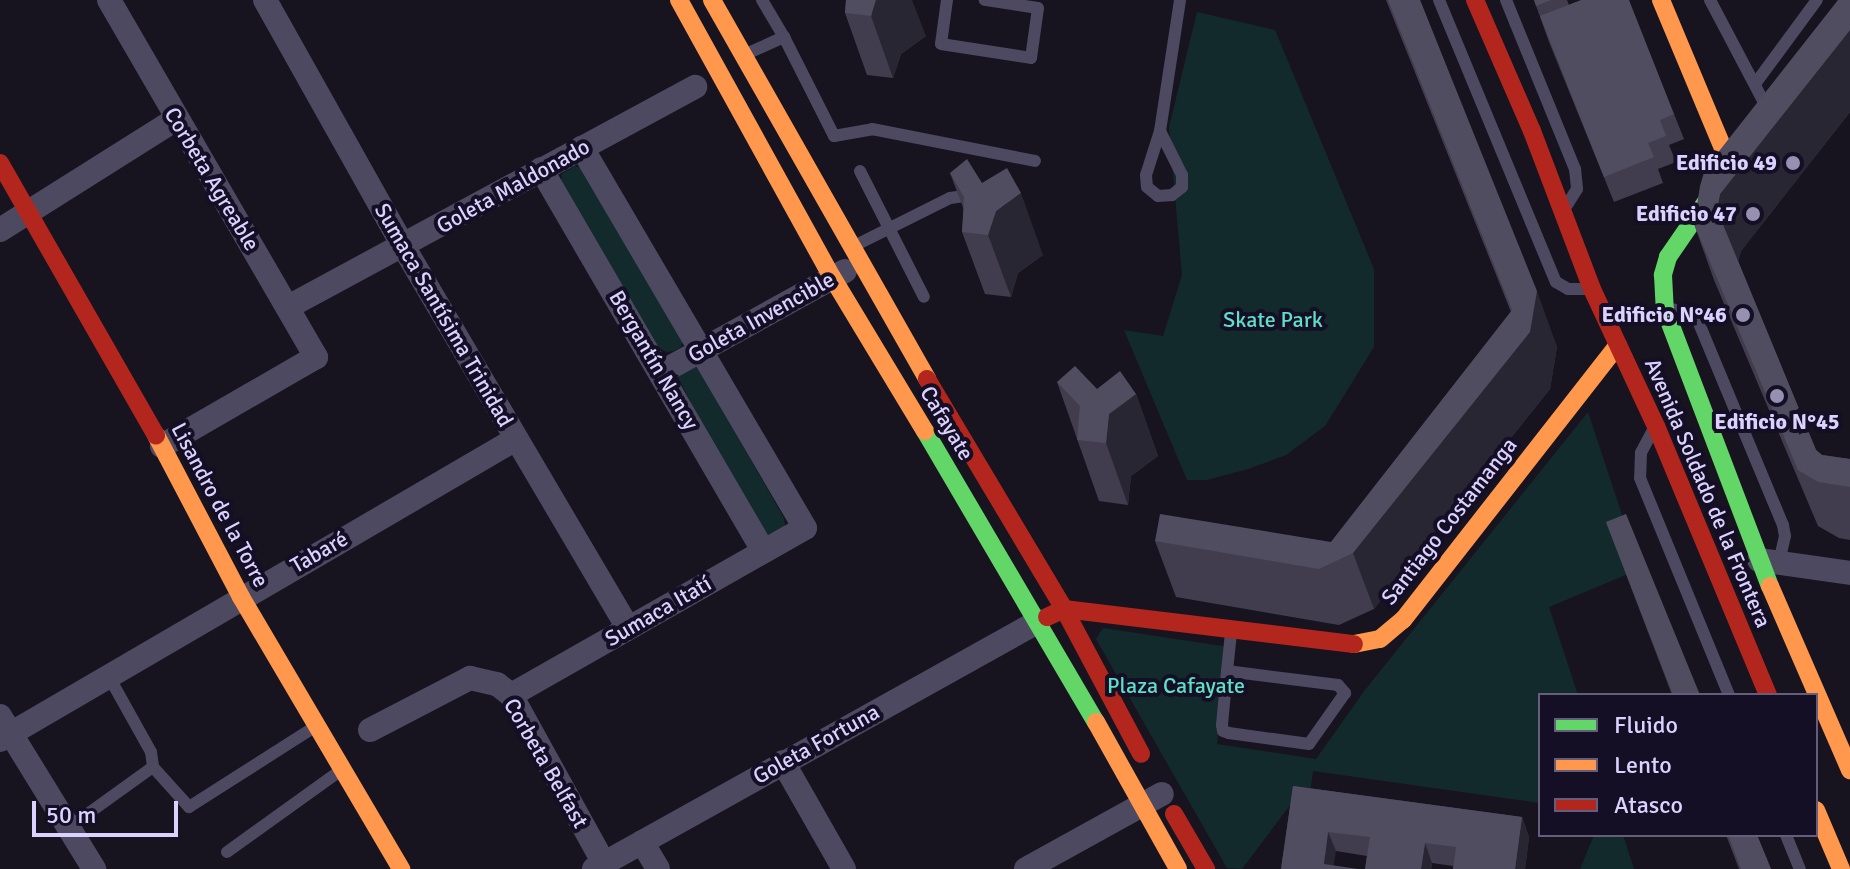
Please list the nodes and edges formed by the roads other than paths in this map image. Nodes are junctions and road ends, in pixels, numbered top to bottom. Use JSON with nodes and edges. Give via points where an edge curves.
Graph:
{"nodes":[{"id":1,"x":109,"y":0,"type":"edge"},
{"id":2,"x":265,"y":0,"type":"edge"},
{"id":3,"x":679,"y":0,"type":"edge"},
{"id":4,"x":712,"y":0,"type":"edge"},
{"id":5,"x":762,"y":0,"type":"edge"},
{"id":6,"x":947,"y":0,"type":"edge"},
{"id":7,"x":985,"y":0,"type":"edge"},
{"id":8,"x":1180,"y":0,"type":"edge"},
{"id":9,"x":1439,"y":0,"type":"edge"},
{"id":10,"x":1475,"y":0,"type":"edge"},
{"id":11,"x":1506,"y":0,"type":"edge"},
{"id":12,"x":1661,"y":0,"type":"edge"},
{"id":13,"x":1710,"y":0,"type":"edge"},
{"id":14,"x":1817,"y":0,"type":"edge"},
{"id":15,"x":784,"y":37,"type":"junction"},
{"id":16,"x":743,"y":56,"type":"junction"},
{"id":17,"x":1755,"y":84,"type":"junction"},
{"id":18,"x":695,"y":87,"type":"dead end"},
{"id":19,"x":1772,"y":115,"type":"edge"},
{"id":20,"x":176,"y":119,"type":"junction"},
{"id":21,"x":1160,"y":131,"type":"junction"},
{"id":22,"x":1748,"y":145,"type":"edge"},
{"id":23,"x":582,"y":148,"type":"junction"},
{"id":24,"x":1035,"y":161,"type":"dead end"},
{"id":25,"x":0,"y":163,"type":"edge"},
{"id":26,"x":1731,"y":167,"type":"junction"},
{"id":27,"x":541,"y":169,"type":"junction"},
{"id":28,"x":860,"y":171,"type":"dead end"},
{"id":29,"x":990,"y":195,"type":"edge"},
{"id":30,"x":28,"y":211,"type":"junction"},
{"id":31,"x":1563,"y":212,"type":"junction"},
{"id":32,"x":0,"y":230,"type":"edge"},
{"id":33,"x":890,"y":230,"type":"junction"},
{"id":34,"x":403,"y":246,"type":"junction"},
{"id":35,"x":856,"y":256,"type":"junction"},
{"id":36,"x":832,"y":277,"type":"junction"},
{"id":37,"x":1592,"y":289,"type":"junction"},
{"id":38,"x":924,"y":297,"type":"dead end"},
{"id":39,"x":1664,"y":302,"type":"junction"},
{"id":40,"x":288,"y":307,"type":"junction"},
{"id":41,"x":1618,"y":345,"type":"junction"},
{"id":42,"x":1662,"y":349,"type":"dead end"},
{"id":43,"x":702,"y":350,"type":"junction"},
{"id":44,"x":1641,"y":356,"type":"dead end"},
{"id":45,"x":1682,"y":359,"type":"junction"},
{"id":46,"x":662,"y":372,"type":"junction"},
{"id":47,"x":1633,"y":376,"type":"junction"},
{"id":48,"x":1656,"y":426,"type":"junction"},
{"id":49,"x":516,"y":439,"type":"junction"},
{"id":50,"x":162,"y":446,"type":"junction"},
{"id":51,"x":1711,"y":469,"type":"junction"},
{"id":52,"x":1676,"y":473,"type":"junction"},
{"id":53,"x":805,"y":528,"type":"joint"},
{"id":54,"x":763,"y":551,"type":"junction"},
{"id":55,"x":1769,"y":562,"type":"junction"},
{"id":56,"x":1850,"y":573,"type":"edge"},
{"id":57,"x":241,"y":597,"type":"junction"},
{"id":58,"x":1064,"y":609,"type":"junction"},
{"id":59,"x":1039,"y":621,"type":"junction"},
{"id":60,"x":628,"y":628,"type":"junction"},
{"id":61,"x":1231,"y":630,"type":"junction"},
{"id":62,"x":1227,"y":671,"type":"junction"},
{"id":63,"x":108,"y":675,"type":"junction"},
{"id":64,"x":1728,"y":693,"type":"edge"},
{"id":65,"x":1767,"y":693,"type":"edge"},
{"id":66,"x":511,"y":695,"type":"junction"},
{"id":67,"x":318,"y":725,"type":"junction"},
{"id":68,"x":4,"y":730,"type":"edge"},
{"id":69,"x":370,"y":730,"type":"dead end"},
{"id":70,"x":1845,"y":747,"type":"edge"},
{"id":71,"x":783,"y":762,"type":"junction"},
{"id":72,"x":153,"y":767,"type":"junction"},
{"id":73,"x":344,"y":768,"type":"junction"},
{"id":74,"x":1850,"y":770,"type":"edge"},
{"id":75,"x":1152,"y":787,"type":"junction"},
{"id":76,"x":1818,"y":815,"type":"edge"},
{"id":77,"x":68,"y":828,"type":"junction"},
{"id":78,"x":1787,"y":837,"type":"edge"},
{"id":79,"x":642,"y":842,"type":"junction"},
{"id":80,"x":227,"y":852,"type":"dead end"},
{"id":81,"x":601,"y":867,"type":"edge"},
{"id":82,"x":94,"y":869,"type":"edge"},
{"id":83,"x":401,"y":869,"type":"edge"},
{"id":84,"x":658,"y":869,"type":"edge"},
{"id":85,"x":844,"y":869,"type":"edge"},
{"id":86,"x":1026,"y":869,"type":"edge"},
{"id":87,"x":1178,"y":869,"type":"edge"},
{"id":88,"x":1206,"y":869,"type":"edge"},
{"id":89,"x":1800,"y":869,"type":"edge"},
{"id":90,"x":1841,"y":869,"type":"edge"}],
"edges":[{"from":1,"to":20,"type":"street","name":"Corbeta Agreable"},
{"from":2,"to":34,"type":"street","name":"Sumaca Santísima Trinidad"},
{"from":3,"to":36,"type":"street","name":"Cafayate"},
{"from":4,"to":16,"type":"street","name":"Cafayate"},
{"from":5,"to":15,"type":"lane"},
{"from":6,"to":7,"type":"lane","via":[[941,44],[1031,58],[1038,8]]},
{"from":8,"to":21,"type":"lane"},
{"from":9,"to":37,"type":"lane","via":[[1556,282],[1568,289]]},
{"from":10,"to":31,"type":"street","name":"Avenida Soldado de la Frontera"},
{"from":11,"to":31,"type":"lane","via":[[1575,169],[1577,189]]},
{"from":12,"to":26,"type":"street"},
{"from":13,"to":17,"type":"lane"},
{"from":14,"to":17,"type":"lane"},
{"from":15,"to":16,"type":"lane"},
{"from":15,"to":24,"type":"lane","via":[[834,136],[872,129]]},
{"from":16,"to":35,"type":"street","name":"Cafayate"},
{"from":17,"to":19,"type":"lane"},
{"from":18,"to":23,"type":"street","name":"Goleta Maldonado"},
{"from":20,"to":30,"type":"street"},
{"from":20,"to":40,"type":"street","name":"Corbeta Agreable"},
{"from":21,"to":21,"type":"lane","via":[[1147,187],[1158,196],[1172,195],[1182,187],[1182,175]]},
{"from":22,"to":26,"type":"street"},
{"from":23,"to":27,"type":"street","name":"Goleta Maldonado"},
{"from":23,"to":43,"type":"street","name":"Bergantín Nancy"},
{"from":25,"to":30,"type":"street","name":"Lisandro de la Torre"},
{"from":26,"to":39,"type":"street","via":[[1676,241],[1665,266]]},
{"from":27,"to":34,"type":"street","name":"Goleta Maldonado"},
{"from":27,"to":46,"type":"street","name":"Bergantín Nancy"},
{"from":28,"to":33,"type":"lane"},
{"from":29,"to":33,"type":"lane","via":[[950,198]]},
{"from":30,"to":32,"type":"street"},
{"from":30,"to":50,"type":"street","name":"Lisandro de la Torre"},
{"from":31,"to":37,"type":"street","name":"Avenida Soldado de la Frontera"},
{"from":33,"to":35,"type":"lane"},
{"from":33,"to":38,"type":"lane"},
{"from":34,"to":40,"type":"street","name":"Goleta Maldonado"},
{"from":34,"to":49,"type":"street","name":"Sumaca Santísima Trinidad"},
{"from":35,"to":36,"type":"street","name":"Goleta Invencible"},
{"from":35,"to":58,"type":"street","name":"Cafayate"},
{"from":36,"to":43,"type":"street","name":"Goleta Invencible"},
{"from":36,"to":59,"type":"street","name":"Cafayate"},
{"from":37,"to":41,"type":"street","name":"Avenida Soldado de la Frontera"},
{"from":39,"to":45,"type":"street","name":"Avenida Soldado de la Frontera"},
{"from":39,"to":55,"type":"lane","via":[[1698,321],[1783,525],[1785,536]]},
{"from":40,"to":50,"type":"street","name":"Corbeta Agreable","via":[[316,357]]},
{"from":41,"to":47,"type":"street","name":"Avenida Soldado de la Frontera"},
{"from":41,"to":61,"type":"street","name":"Santiago Costamanga","via":[[1389,633],[1353,644]]},
{"from":42,"to":45,"type":"street"},
{"from":43,"to":46,"type":"street","name":"Goleta Invencible"},
{"from":43,"to":53,"type":"street","name":"Bergantín Nancy"},
{"from":44,"to":47,"type":"street"},
{"from":45,"to":51,"type":"street","name":"Avenida Soldado de la Frontera"},
{"from":46,"to":54,"type":"street","name":"Bergantín Nancy"},
{"from":47,"to":48,"type":"street","name":"Avenida Soldado de la Frontera"},
{"from":48,"to":52,"type":"street","name":"Avenida Soldado de la Frontera"},
{"from":48,"to":64,"type":"lane","via":[[1641,453],[1640,478]]},
{"from":49,"to":57,"type":"street","name":"Tabaré"},
{"from":49,"to":60,"type":"street","name":"Sumaca Santísima Trinidad"},
{"from":50,"to":57,"type":"street","name":"Lisandro de la Torre"},
{"from":51,"to":52,"type":"street","via":[[1693,479]]},
{"from":51,"to":55,"type":"street","name":"Avenida Soldado de la Frontera"},
{"from":52,"to":65,"type":"street","name":"Avenida Soldado de la Frontera"},
{"from":53,"to":54,"type":"street","name":"Sumaca Itatí"},
{"from":54,"to":60,"type":"street","name":"Sumaca Itatí"},
{"from":55,"to":56,"type":"street"},
{"from":55,"to":70,"type":"street","name":"Avenida Soldado de la Frontera"},
{"from":57,"to":63,"type":"street","name":"Tabaré"},
{"from":57,"to":67,"type":"street","name":"Lisandro de la Torre"},
{"from":58,"to":59,"type":"street"},
{"from":58,"to":61,"type":"street","name":"Santiago Costamanga"},
{"from":58,"to":75,"type":"street","name":"Cafayate"},
{"from":59,"to":71,"type":"street","name":"Goleta Fortuna"},
{"from":59,"to":75,"type":"street","name":"Cafayate"},
{"from":60,"to":66,"type":"street","name":"Sumaca Itatí"},
{"from":61,"to":62,"type":"lane"},
{"from":62,"to":62,"type":"lane","via":[[1222,725],[1229,733],[1309,744],[1345,693],[1338,685]]},
{"from":63,"to":68,"type":"street","name":"Tabaré"},
{"from":63,"to":72,"type":"lane","via":[[151,752]]},
{"from":66,"to":69,"type":"street","name":"Corbeta Belfast","via":[[483,678],[470,678]]},
{"from":66,"to":81,"type":"street","name":"Corbeta Belfast"},
{"from":67,"to":72,"type":"lane","via":[[189,807]]},
{"from":67,"to":73,"type":"street","name":"Lisandro de la Torre"},
{"from":68,"to":77,"type":"street"},
{"from":70,"to":74,"type":"street","name":"Avenida Soldado de la Frontera"},
{"from":71,"to":79,"type":"street","name":"Goleta Fortuna"},
{"from":71,"to":85,"type":"street"},
{"from":72,"to":77,"type":"lane"},
{"from":73,"to":80,"type":"lane"},
{"from":73,"to":83,"type":"street","name":"Lisandro de la Torre"},
{"from":75,"to":86,"type":"street"},
{"from":75,"to":87,"type":"street","name":"Cafayate"},
{"from":75,"to":88,"type":"street","name":"Cafayate"},
{"from":76,"to":90,"type":"street"},
{"from":77,"to":82,"type":"street"},
{"from":78,"to":89,"type":"lane"},
{"from":79,"to":81,"type":"street","name":"Goleta Fortuna"},
{"from":79,"to":84,"type":"street"}]}
